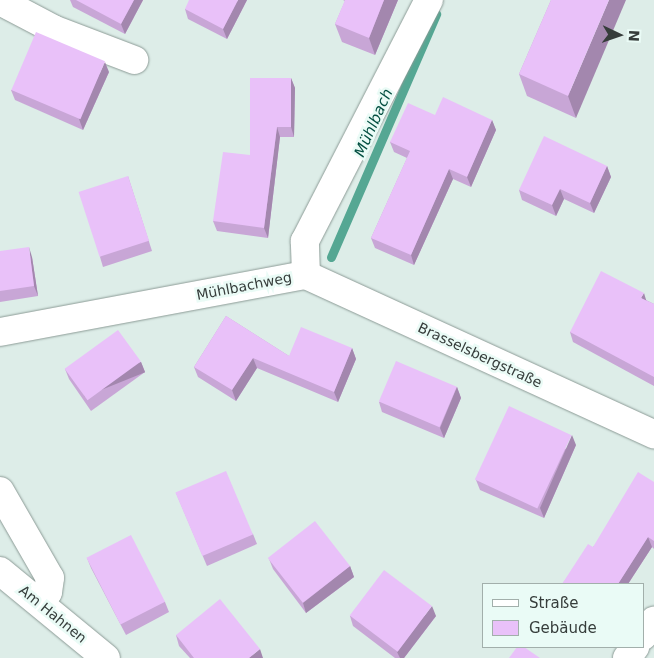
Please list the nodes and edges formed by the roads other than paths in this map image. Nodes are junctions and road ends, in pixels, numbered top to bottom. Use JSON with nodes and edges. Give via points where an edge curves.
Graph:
{"nodes":[{"id":1,"x":429,"y":0,"type":"edge"},
{"id":2,"x":0,"y":1,"type":"edge"},
{"id":3,"x":134,"y":60,"type":"dead end"},
{"id":4,"x":306,"y":275,"type":"junction"},
{"id":5,"x":0,"y":332,"type":"edge"},
{"id":6,"x":654,"y":434,"type":"edge"},
{"id":7,"x":0,"y":491,"type":"edge"},
{"id":8,"x":0,"y":571,"type":"edge"},
{"id":9,"x":41,"y":603,"type":"junction"},
{"id":10,"x":654,"y":621,"type":"edge"},
{"id":11,"x":644,"y":635,"type":"edge"},
{"id":12,"x":106,"y":658,"type":"edge"}],
"edges":[{"from":1,"to":4,"type":"street","name":"Mühlbachweg","via":[[305,241]]},
{"from":2,"to":3,"type":"street","via":[[53,29]]},
{"from":4,"to":5,"type":"street","name":"Mühlbachweg"},
{"from":4,"to":6,"type":"street","name":"Brasselsbergstraße"},
{"from":7,"to":9,"type":"street","via":[[50,578],[48,592]]},
{"from":8,"to":9,"type":"street","name":"Am Hahnen"},
{"from":9,"to":12,"type":"street","name":"Am Hahnen"},
{"from":10,"to":11,"type":"street"}]}
